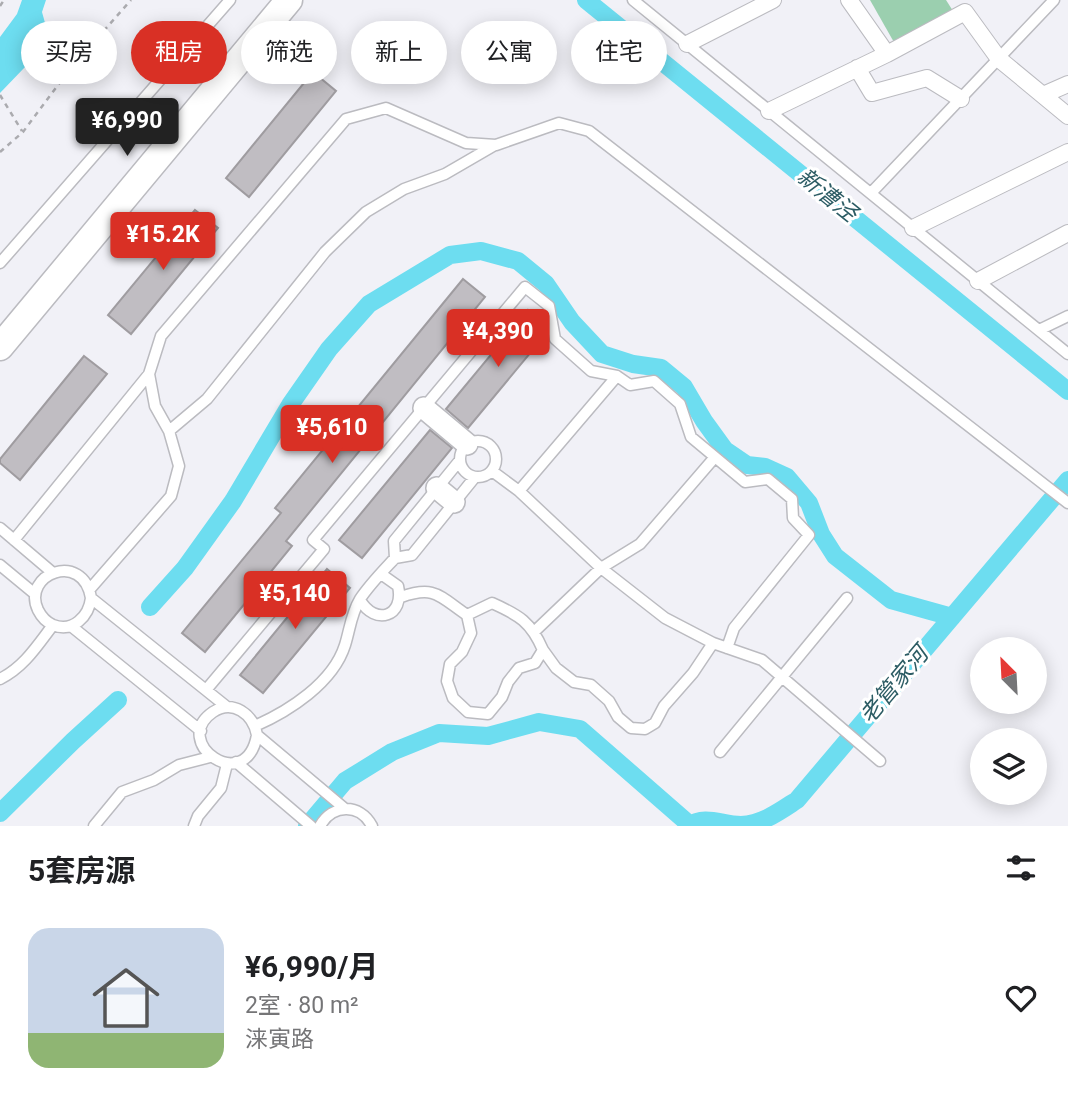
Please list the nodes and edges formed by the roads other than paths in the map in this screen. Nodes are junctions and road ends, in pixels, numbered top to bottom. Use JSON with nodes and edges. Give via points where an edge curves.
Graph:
{"nodes":[{"id":1,"x":230,"y":0,"type":"edge"},
{"id":2,"x":289,"y":0,"type":"edge"},
{"id":3,"x":633,"y":0,"type":"edge"},
{"id":4,"x":773,"y":0,"type":"edge"},
{"id":5,"x":849,"y":0,"type":"edge"},
{"id":6,"x":1055,"y":0,"type":"edge"},
{"id":7,"x":962,"y":6,"type":"edge"},
{"id":8,"x":687,"y":44,"type":"junction"},
{"id":9,"x":887,"y":54,"type":"junction"},
{"id":10,"x":999,"y":59,"type":"junction"},
{"id":11,"x":857,"y":68,"type":"junction"},
{"id":12,"x":1068,"y":84,"type":"edge"},
{"id":13,"x":1043,"y":95,"type":"junction"},
{"id":14,"x":961,"y":99,"type":"junction"},
{"id":15,"x":769,"y":111,"type":"junction"},
{"id":16,"x":1068,"y":116,"type":"edge"},
{"id":17,"x":495,"y":145,"type":"junction"},
{"id":18,"x":1068,"y":152,"type":"edge"},
{"id":19,"x":871,"y":193,"type":"junction"},
{"id":20,"x":913,"y":228,"type":"junction"},
{"id":21,"x":1068,"y":233,"type":"edge"},
{"id":22,"x":0,"y":262,"type":"edge"},
{"id":23,"x":978,"y":281,"type":"junction"},
{"id":24,"x":1068,"y":316,"type":"edge"},
{"id":25,"x":1039,"y":330,"type":"junction"},
{"id":26,"x":0,"y":347,"type":"edge"},
{"id":27,"x":1068,"y":354,"type":"edge"},
{"id":28,"x":149,"y":374,"type":"junction"},
{"id":29,"x":617,"y":376,"type":"junction"},
{"id":30,"x":424,"y":408,"type":"junction"},
{"id":31,"x":169,"y":431,"type":"junction"},
{"id":32,"x":463,"y":452,"type":"junction"},
{"id":33,"x":715,"y":457,"type":"junction"},
{"id":34,"x":492,"y":471,"type":"junction"},
{"id":35,"x":475,"y":477,"type":"junction"},
{"id":36,"x":436,"y":488,"type":"junction"},
{"id":37,"x":519,"y":491,"type":"junction"},
{"id":38,"x":454,"y":502,"type":"junction"},
{"id":39,"x":1068,"y":503,"type":"edge"},
{"id":40,"x":0,"y":528,"type":"edge"},
{"id":41,"x":14,"y":540,"type":"junction"},
{"id":42,"x":394,"y":558,"type":"junction"},
{"id":43,"x":0,"y":565,"type":"edge"},
{"id":44,"x":601,"y":568,"type":"junction"},
{"id":45,"x":52,"y":573,"type":"junction"},
{"id":46,"x":381,"y":574,"type":"junction"},
{"id":47,"x":35,"y":594,"type":"junction"},
{"id":48,"x":91,"y":594,"type":"junction"},
{"id":49,"x":401,"y":597,"type":"junction"},
{"id":50,"x":847,"y":598,"type":"dead end"},
{"id":51,"x":359,"y":600,"type":"junction"},
{"id":52,"x":467,"y":615,"type":"junction"},
{"id":53,"x":52,"y":625,"type":"junction"},
{"id":54,"x":71,"y":626,"type":"junction"},
{"id":55,"x":535,"y":631,"type":"junction"},
{"id":56,"x":713,"y":643,"type":"junction"},
{"id":57,"x":727,"y":648,"type":"junction"},
{"id":58,"x":543,"y":650,"type":"junction"},
{"id":59,"x":782,"y":676,"type":"junction"},
{"id":60,"x":0,"y":679,"type":"edge"},
{"id":61,"x":206,"y":690,"type":"junction"},
{"id":62,"x":227,"y":707,"type":"junction"},
{"id":63,"x":256,"y":730,"type":"junction"},
{"id":64,"x":201,"y":731,"type":"junction"},
{"id":65,"x":719,"y":752,"type":"dead end"},
{"id":66,"x":210,"y":757,"type":"junction"},
{"id":67,"x":880,"y":761,"type":"dead end"},
{"id":68,"x":232,"y":763,"type":"junction"},
{"id":69,"x":344,"y":808,"type":"junction"},
{"id":70,"x":94,"y":826,"type":"edge"},
{"id":71,"x":194,"y":826,"type":"edge"},
{"id":72,"x":311,"y":826,"type":"edge"},
{"id":73,"x":320,"y":826,"type":"edge"},
{"id":74,"x":372,"y":826,"type":"edge"}],
"edges":[{"from":1,"to":22,"type":"lane"},
{"from":2,"to":26,"type":"street"},
{"from":3,"to":8,"type":"lane"},
{"from":4,"to":8,"type":"street"},
{"from":5,"to":9,"type":"street"},
{"from":6,"to":10,"type":"lane"},
{"from":7,"to":9,"type":"street"},
{"from":7,"to":10,"type":"street"},
{"from":8,"to":15,"type":"lane"},
{"from":9,"to":11,"type":"street"},
{"from":10,"to":13,"type":"street"},
{"from":10,"to":14,"type":"lane"},
{"from":11,"to":14,"type":"street","via":[[872,93],[927,78]]},
{"from":11,"to":15,"type":"street"},
{"from":12,"to":13,"type":"street"},
{"from":13,"to":16,"type":"street"},
{"from":14,"to":19,"type":"lane"},
{"from":15,"to":19,"type":"lane"},
{"from":17,"to":28,"type":"lane","via":[[466,143],[386,108],[346,119],[161,336]]},
{"from":17,"to":31,"type":"lane","via":[[366,212],[325,252],[207,399]]},
{"from":17,"to":39,"type":"lane","via":[[559,123],[589,131]]},
{"from":18,"to":20,"type":"street"},
{"from":19,"to":20,"type":"lane"},
{"from":20,"to":23,"type":"lane"},
{"from":21,"to":23,"type":"street"},
{"from":23,"to":25,"type":"lane"},
{"from":24,"to":25,"type":"lane"},
{"from":25,"to":27,"type":"lane"},
{"from":28,"to":31,"type":"lane","via":[[155,406]]},
{"from":28,"to":41,"type":"lane"},
{"from":29,"to":30,"type":"lane","via":[[591,371],[555,339],[549,306],[525,287]]},
{"from":29,"to":33,"type":"lane","via":[[630,386],[654,381],[680,404],[691,437]]},
{"from":29,"to":37,"type":"lane"},
{"from":30,"to":32,"type":"street"},
{"from":30,"to":61,"type":"lane","via":[[313,540],[324,549]]},
{"from":31,"to":48,"type":"lane","via":[[178,466],[171,496]]},
{"from":32,"to":34,"type":"lane","via":[[478,440],[484,441],[496,460]]},
{"from":32,"to":35,"type":"lane","via":[[464,471]]},
{"from":32,"to":36,"type":"lane"},
{"from":33,"to":44,"type":"lane","via":[[639,544]]},
{"from":33,"to":57,"type":"lane","via":[[745,482],[768,479],[792,499],[793,518],[809,535],[734,628]]},
{"from":34,"to":35,"type":"lane"},
{"from":34,"to":37,"type":"lane"},
{"from":35,"to":38,"type":"lane"},
{"from":36,"to":38,"type":"street"},
{"from":36,"to":42,"type":"lane","via":[[394,541]]},
{"from":37,"to":44,"type":"lane"},
{"from":38,"to":42,"type":"lane","via":[[412,555]]},
{"from":40,"to":41,"type":"lane"},
{"from":41,"to":45,"type":"lane"},
{"from":42,"to":46,"type":"lane"},
{"from":43,"to":47,"type":"lane"},
{"from":44,"to":55,"type":"lane"},
{"from":44,"to":56,"type":"lane","via":[[665,618]]},
{"from":45,"to":47,"type":"lane"},
{"from":45,"to":48,"type":"lane","via":[[79,575]]},
{"from":46,"to":49,"type":"lane","via":[[398,586]]},
{"from":46,"to":51,"type":"lane"},
{"from":47,"to":53,"type":"lane","via":[[38,612]]},
{"from":48,"to":54,"type":"lane","via":[[86,615]]},
{"from":48,"to":61,"type":"lane"},
{"from":49,"to":51,"type":"lane","via":[[397,608],[387,615],[366,610]]},
{"from":49,"to":52,"type":"lane","via":[[431,591]]},
{"from":50,"to":59,"type":"lane"},
{"from":51,"to":63,"type":"lane","via":[[345,647],[332,668],[304,699]]},
{"from":52,"to":55,"type":"lane","via":[[492,603],[517,614]]},
{"from":52,"to":58,"type":"lane","via":[[471,633],[450,664],[447,681],[453,698],[468,712],[488,714],[519,668],[535,663]]},
{"from":53,"to":54,"type":"lane"},
{"from":53,"to":60,"type":"lane","via":[[28,659]]},
{"from":54,"to":64,"type":"lane"},
{"from":55,"to":58,"type":"lane"},
{"from":56,"to":57,"type":"lane"},
{"from":56,"to":58,"type":"lane","via":[[655,723],[645,729],[631,728],[591,685],[574,682]]},
{"from":57,"to":59,"type":"lane","via":[[762,660]]},
{"from":59,"to":65,"type":"lane"},
{"from":59,"to":67,"type":"lane"},
{"from":61,"to":62,"type":"lane"},
{"from":62,"to":63,"type":"lane","via":[[244,712]]},
{"from":62,"to":64,"type":"lane","via":[[209,714]]},
{"from":63,"to":68,"type":"lane","via":[[251,752]]},
{"from":63,"to":69,"type":"lane"},
{"from":64,"to":66,"type":"lane"},
{"from":66,"to":68,"type":"lane"},
{"from":66,"to":70,"type":"lane","via":[[179,765],[122,792]]},
{"from":68,"to":71,"type":"lane"},
{"from":68,"to":72,"type":"lane"},
{"from":69,"to":73,"type":"lane","via":[[327,815]]},
{"from":69,"to":74,"type":"lane","via":[[361,813]]}]}
